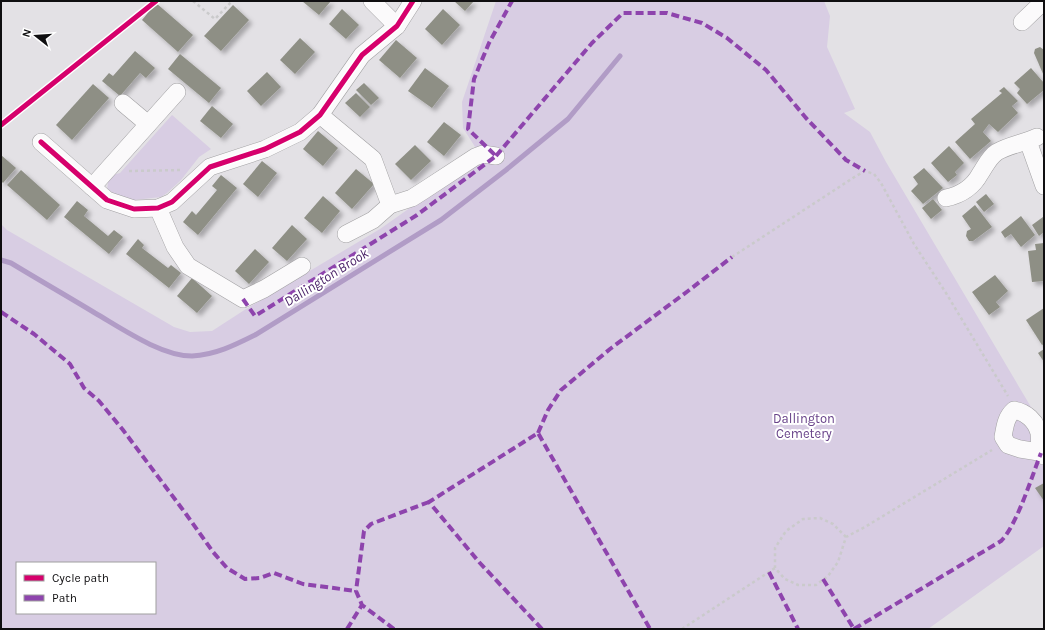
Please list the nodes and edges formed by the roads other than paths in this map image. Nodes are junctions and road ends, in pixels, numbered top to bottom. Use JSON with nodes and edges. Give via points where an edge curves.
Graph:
{"nodes":[{"id":1,"x":372,"y":1,"type":"edge"},
{"id":2,"x":413,"y":1,"type":"edge"},
{"id":3,"x":1044,"y":1,"type":"edge"},
{"id":4,"x":1022,"y":22,"type":"dead end"},
{"id":5,"x":397,"y":26,"type":"junction"},
{"id":6,"x":177,"y":92,"type":"dead end"},
{"id":7,"x":123,"y":103,"type":"dead end"},
{"id":8,"x":320,"y":115,"type":"junction"},
{"id":9,"x":148,"y":124,"type":"junction"},
{"id":10,"x":41,"y":142,"type":"dead end"},
{"id":11,"x":496,"y":156,"type":"dead end"},
{"id":12,"x":1044,"y":186,"type":"edge"},
{"id":13,"x":92,"y":187,"type":"junction"},
{"id":14,"x":946,"y":198,"type":"dead end"},
{"id":15,"x":390,"y":205,"type":"junction"},
{"id":16,"x":158,"y":208,"type":"junction"},
{"id":17,"x":346,"y":234,"type":"dead end"},
{"id":18,"x":302,"y":266,"type":"dead end"},
{"id":19,"x":1041,"y":454,"type":"edge"}],
"edges":[{"from":1,"to":5,"type":"street"},
{"from":2,"to":5,"type":"street"},
{"from":3,"to":4,"type":"street"},
{"from":5,"to":8,"type":"street","via":[[362,55]]},
{"from":6,"to":9,"type":"street"},
{"from":7,"to":9,"type":"street"},
{"from":8,"to":15,"type":"street","via":[[373,159]]},
{"from":8,"to":16,"type":"street","via":[[300,132],[264,149],[210,167],[172,202]]},
{"from":9,"to":13,"type":"street"},
{"from":10,"to":13,"type":"street"},
{"from":11,"to":15,"type":"street","via":[[483,154],[475,157],[412,198]]},
{"from":12,"to":14,"type":"street","via":[[1033,139],[996,153],[972,185]]},
{"from":13,"to":16,"type":"street","via":[[107,200],[134,209]]},
{"from":15,"to":17,"type":"street","via":[[373,220]]},
{"from":16,"to":18,"type":"street","via":[[175,247],[188,266],[243,299]]},
{"from":19,"to":19,"type":"street","via":[[1008,445],[1003,437],[1006,422],[1014,410],[1022,411],[1031,419],[1039,433]]}]}
